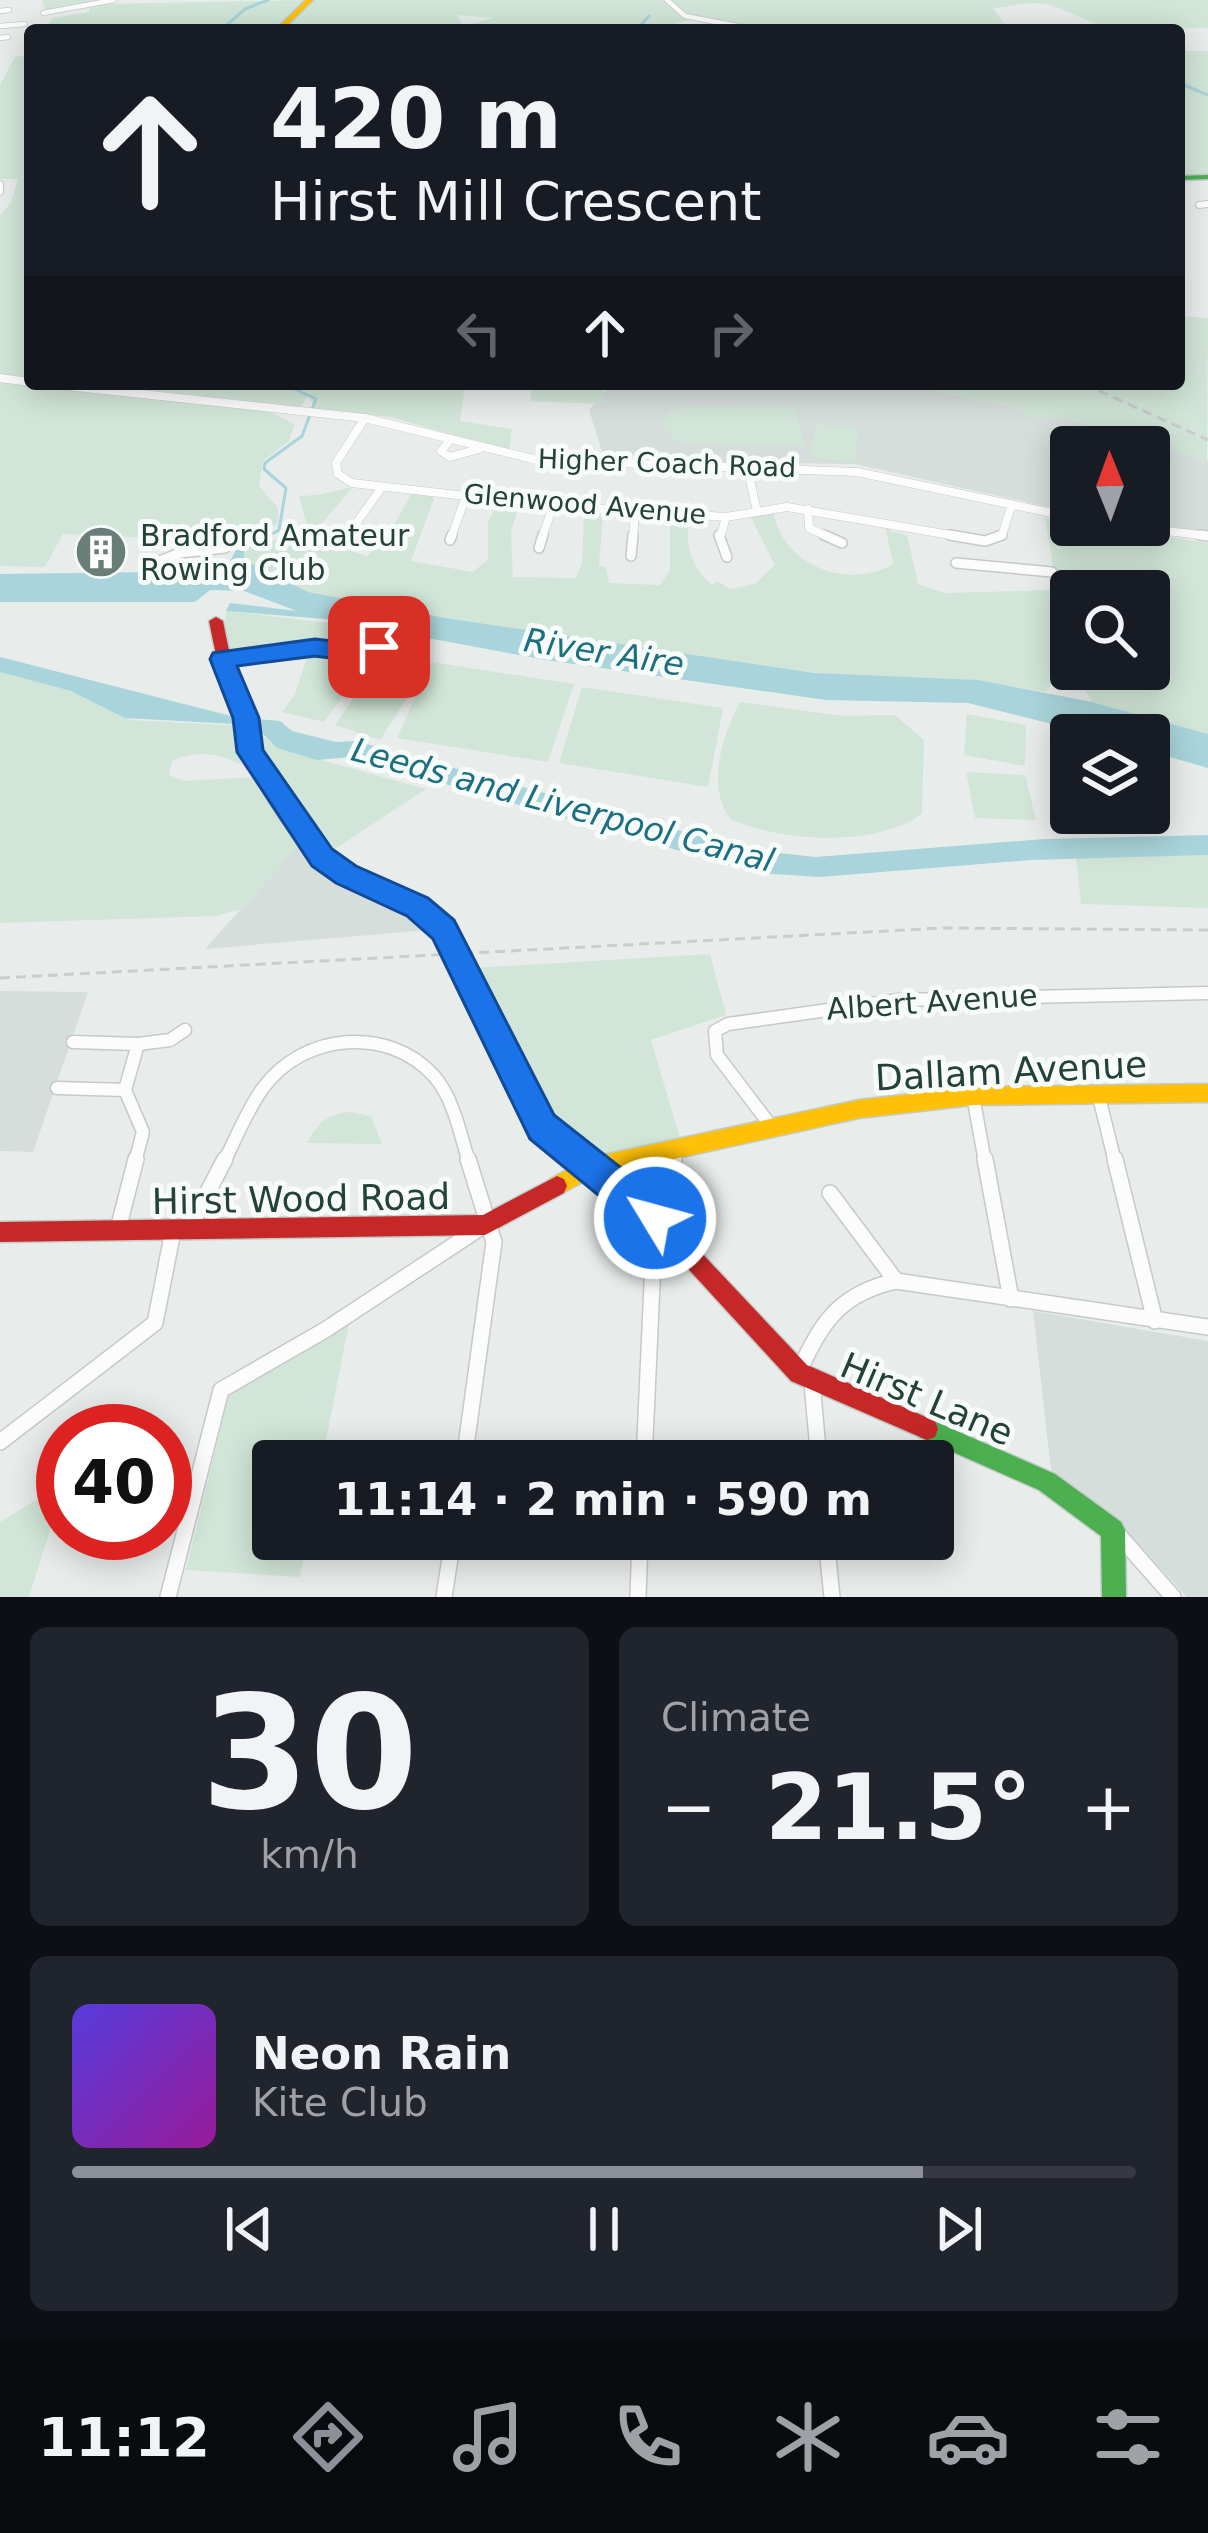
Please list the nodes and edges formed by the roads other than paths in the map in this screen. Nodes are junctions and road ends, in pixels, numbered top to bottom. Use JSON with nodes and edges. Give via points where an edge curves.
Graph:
{"nodes":[{"id":1,"x":114,"y":0,"type":"edge"},
{"id":2,"x":310,"y":0,"type":"edge"},
{"id":3,"x":668,"y":0,"type":"edge"},
{"id":4,"x":9,"y":10,"type":"dead end"},
{"id":5,"x":0,"y":11,"type":"edge"},
{"id":6,"x":43,"y":13,"type":"dead end"},
{"id":7,"x":284,"y":24,"type":"edge"},
{"id":8,"x":716,"y":24,"type":"edge"},
{"id":9,"x":104,"y":390,"type":"edge"},
{"id":10,"x":365,"y":418,"type":"junction"},
{"id":11,"x":450,"y":440,"type":"junction"},
{"id":12,"x":479,"y":449,"type":"junction"},
{"id":13,"x":748,"y":466,"type":"junction"},
{"id":14,"x":382,"y":487,"type":"junction"},
{"id":15,"x":467,"y":493,"type":"junction"},
{"id":16,"x":1012,"y":504,"type":"junction"},
{"id":17,"x":553,"y":506,"type":"junction"},
{"id":18,"x":756,"y":507,"type":"junction"},
{"id":19,"x":808,"y":509,"type":"junction"},
{"id":20,"x":634,"y":511,"type":"junction"},
{"id":21,"x":1050,"y":513,"type":"edge"},
{"id":22,"x":726,"y":517,"type":"junction"},
{"id":23,"x":355,"y":525,"type":"dead end"},
{"id":24,"x":1170,"y":531,"type":"edge"},
{"id":25,"x":1208,"y":536,"type":"edge"},
{"id":26,"x":450,"y":540,"type":"dead end"},
{"id":27,"x":973,"y":540,"type":"junction"},
{"id":28,"x":842,"y":543,"type":"dead end"},
{"id":29,"x":225,"y":548,"type":"dead end"},
{"id":30,"x":539,"y":548,"type":"dead end"},
{"id":31,"x":631,"y":556,"type":"dead end"},
{"id":32,"x":727,"y":557,"type":"dead end"},
{"id":33,"x":956,"y":563,"type":"dead end"},
{"id":34,"x":972,"y":564,"type":"junction"},
{"id":35,"x":144,"y":567,"type":"dead end"},
{"id":36,"x":1050,"y":572,"type":"edge"},
{"id":37,"x":216,"y":621,"type":"dead end"},
{"id":38,"x":413,"y":646,"type":"dead end"},
{"id":39,"x":222,"y":659,"type":"junction"},
{"id":40,"x":1208,"y":993,"type":"edge"},
{"id":41,"x":185,"y":1030,"type":"dead end"},
{"id":42,"x":73,"y":1042,"type":"dead end"},
{"id":43,"x":138,"y":1044,"type":"junction"},
{"id":44,"x":57,"y":1088,"type":"dead end"},
{"id":45,"x":125,"y":1090,"type":"junction"},
{"id":46,"x":1099,"y":1093,"type":"junction"},
{"id":47,"x":1208,"y":1093,"type":"edge"},
{"id":48,"x":973,"y":1096,"type":"junction"},
{"id":49,"x":771,"y":1126,"type":"junction"},
{"id":50,"x":677,"y":1150,"type":"junction"},
{"id":51,"x":589,"y":1168,"type":"junction"},
{"id":52,"x":830,"y":1193,"type":"dead end"},
{"id":53,"x":655,"y":1218,"type":"junction"},
{"id":54,"x":485,"y":1226,"type":"junction"},
{"id":55,"x":180,"y":1231,"type":"junction"},
{"id":56,"x":0,"y":1232,"type":"edge"},
{"id":57,"x":117,"y":1232,"type":"junction"},
{"id":58,"x":896,"y":1281,"type":"junction"},
{"id":59,"x":1011,"y":1299,"type":"junction"},
{"id":60,"x":1155,"y":1321,"type":"junction"},
{"id":61,"x":1208,"y":1327,"type":"edge"},
{"id":62,"x":806,"y":1378,"type":"junction"},
{"id":63,"x":467,"y":1440,"type":"edge"},
{"id":64,"x":645,"y":1440,"type":"edge"},
{"id":65,"x":816,"y":1440,"type":"edge"},
{"id":66,"x":0,"y":1442,"type":"edge"},
{"id":67,"x":1113,"y":1530,"type":"junction"},
{"id":68,"x":450,"y":1560,"type":"edge"},
{"id":69,"x":639,"y":1560,"type":"edge"},
{"id":70,"x":828,"y":1560,"type":"edge"},
{"id":71,"x":168,"y":1597,"type":"edge"},
{"id":72,"x":444,"y":1597,"type":"edge"},
{"id":73,"x":638,"y":1597,"type":"edge"},
{"id":74,"x":832,"y":1597,"type":"edge"},
{"id":75,"x":1114,"y":1597,"type":"edge"},
{"id":76,"x":1173,"y":1597,"type":"edge"}],
"edges":[{"from":1,"to":6,"type":"street"},
{"from":2,"to":7,"type":"street"},
{"from":3,"to":8,"type":"street","via":[[685,16]]},
{"from":4,"to":5,"type":"street"},
{"from":9,"to":10,"type":"street","name":"Higher Coach Road"},
{"from":10,"to":11,"type":"street","name":"Higher Coach Road"},
{"from":10,"to":14,"type":"street","name":"Glenwood Avenue","via":[[336,467],[352,484]]},
{"from":11,"to":12,"type":"street","name":"Higher Coach Road"},
{"from":11,"to":12,"type":"street","via":[[445,455]]},
{"from":12,"to":13,"type":"street","name":"Higher Coach Road","via":[[566,463]]},
{"from":13,"to":16,"type":"street","name":"Higher Coach Road","via":[[857,472]]},
{"from":13,"to":18,"type":"street"},
{"from":14,"to":15,"type":"street","name":"Glenwood Avenue"},
{"from":14,"to":23,"type":"street"},
{"from":15,"to":17,"type":"street","name":"Glenwood Avenue"},
{"from":15,"to":26,"type":"street"},
{"from":16,"to":21,"type":"street","name":"Higher Coach Road"},
{"from":16,"to":27,"type":"street","via":[[1002,535]]},
{"from":17,"to":20,"type":"street","name":"Glenwood Avenue"},
{"from":17,"to":30,"type":"street"},
{"from":18,"to":19,"type":"street","name":"Glenwood Avenue"},
{"from":18,"to":22,"type":"street","name":"Glenwood Avenue"},
{"from":19,"to":27,"type":"street","name":"Glenwood Avenue"},
{"from":19,"to":28,"type":"street","via":[[809,528]]},
{"from":20,"to":22,"type":"street","name":"Glenwood Avenue"},
{"from":20,"to":31,"type":"street"},
{"from":22,"to":32,"type":"street","via":[[719,535]]},
{"from":24,"to":25,"type":"street"},
{"from":27,"to":34,"type":"street"},
{"from":29,"to":35,"type":"street"},
{"from":33,"to":34,"type":"street"},
{"from":34,"to":36,"type":"street"},
{"from":37,"to":39,"type":"street","name":"Hirst Lane"},
{"from":38,"to":39,"type":"street"},
{"from":39,"to":51,"type":"street","name":"Hirst Lane","bridge":true,"via":[[262,776],[322,857],[443,929],[542,1127]]},
{"from":40,"to":49,"type":"street","name":"Albert Avenue","via":[[899,1000],[728,1024],[715,1031],[717,1055]]},
{"from":41,"to":43,"type":"street"},
{"from":42,"to":43,"type":"street"},
{"from":43,"to":45,"type":"street"},
{"from":44,"to":45,"type":"street"},
{"from":45,"to":57,"type":"street","via":[[142,1132]]},
{"from":46,"to":47,"type":"street","name":"Dallam Avenue"},
{"from":46,"to":48,"type":"street","name":"Dallam Avenue"},
{"from":46,"to":60,"type":"street"},
{"from":48,"to":49,"type":"street","name":"Dallam Avenue"},
{"from":48,"to":59,"type":"street"},
{"from":49,"to":50,"type":"street","name":"Dallam Avenue"},
{"from":50,"to":51,"type":"street","name":"Dallam Avenue"},
{"from":50,"to":53,"type":"street"},
{"from":51,"to":53,"type":"street","name":"Hirst Lane"},
{"from":51,"to":54,"type":"street","name":"Hirst Wood Road"},
{"from":52,"to":58,"type":"street"},
{"from":53,"to":62,"type":"street","name":"Hirst Lane"},
{"from":53,"to":64,"type":"street"},
{"from":54,"to":55,"type":"street","name":"Hirst Wood Road"},
{"from":54,"to":55,"type":"street","via":[[448,1099],[432,1073],[381,1041],[350,1040],[316,1046],[263,1088]]},
{"from":54,"to":63,"type":"street","via":[[494,1256]]},
{"from":54,"to":71,"type":"street","via":[[221,1390]]},
{"from":55,"to":57,"type":"street","name":"Hirst Wood Road"},
{"from":55,"to":66,"type":"street","via":[[155,1323]]},
{"from":56,"to":57,"type":"street","name":"Hirst Wood Road"},
{"from":58,"to":59,"type":"street"},
{"from":58,"to":62,"type":"street","via":[[852,1291],[819,1324]]},
{"from":59,"to":60,"type":"street"},
{"from":60,"to":61,"type":"street"},
{"from":62,"to":65,"type":"street"},
{"from":62,"to":67,"type":"street","name":"Hirst Lane","via":[[1047,1482]]},
{"from":67,"to":75,"type":"street"},
{"from":67,"to":76,"type":"street"},
{"from":68,"to":72,"type":"street"},
{"from":69,"to":73,"type":"street"},
{"from":70,"to":74,"type":"street"}]}
